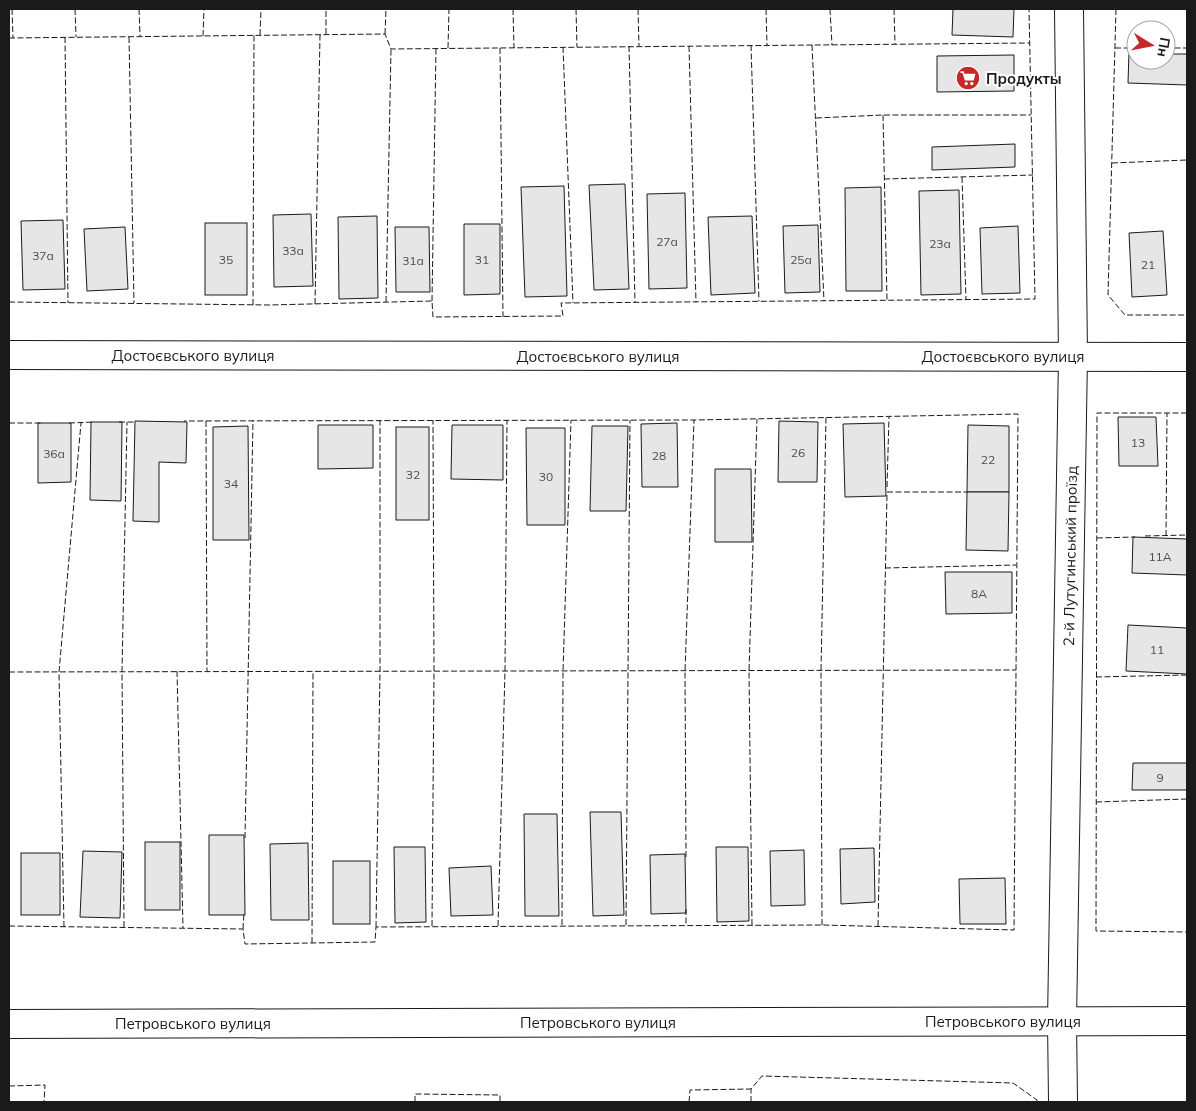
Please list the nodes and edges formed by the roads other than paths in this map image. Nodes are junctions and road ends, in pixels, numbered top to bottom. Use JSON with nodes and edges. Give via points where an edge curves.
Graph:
{"nodes":[{"id":1,"x":1069,"y":9,"type":"edge"},
{"id":2,"x":9,"y":355,"type":"edge"},
{"id":3,"x":1073,"y":356,"type":"junction"},
{"id":4,"x":1187,"y":357,"type":"edge"},
{"id":5,"x":1062,"y":1021,"type":"junction"},
{"id":6,"x":1187,"y":1021,"type":"edge"},
{"id":7,"x":9,"y":1024,"type":"edge"},
{"id":8,"x":1063,"y":1102,"type":"edge"}],
"edges":[{"from":1,"to":3,"type":"street","name":"2-й Лутугинський проїзд"},
{"from":2,"to":3,"type":"street","name":"Достоєвського вулиця"},
{"from":3,"to":4,"type":"street","name":"Достоєвського вулиця"},
{"from":3,"to":5,"type":"street","name":"2-й Лутугинський проїзд"},
{"from":5,"to":6,"type":"street","name":"Петровського вулиця"},
{"from":5,"to":7,"type":"street","name":"Петровського вулиця"},
{"from":5,"to":8,"type":"street","name":"2-й Лутугинський проїзд"}]}
